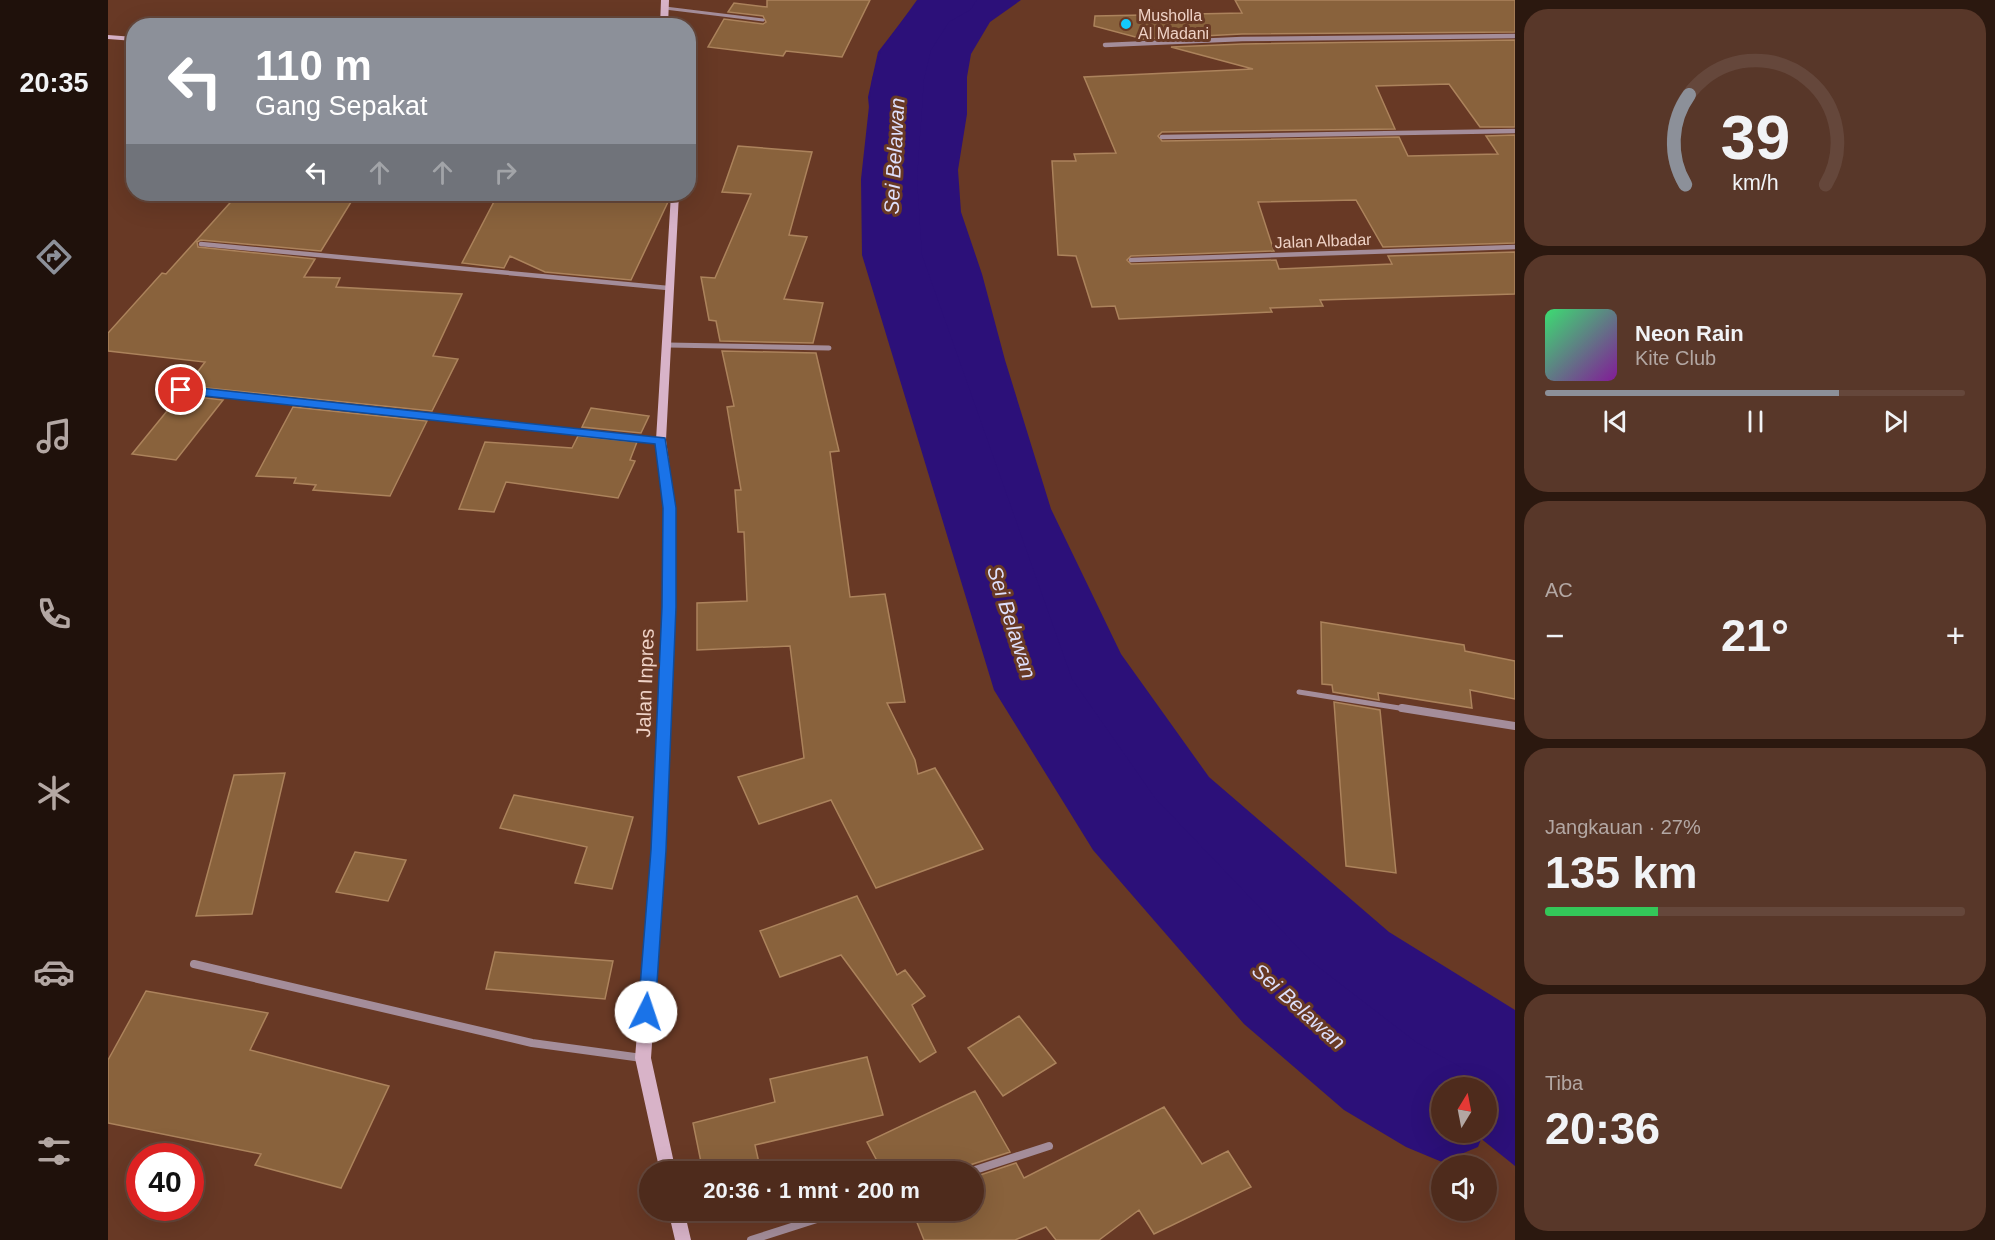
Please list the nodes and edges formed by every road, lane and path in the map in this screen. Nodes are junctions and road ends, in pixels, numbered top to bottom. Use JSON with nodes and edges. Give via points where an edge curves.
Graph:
{"nodes":[{"id":1,"x":665,"y":4,"type":"edge"},
{"id":2,"x":763,"y":20,"type":"dead end"},
{"id":3,"x":1515,"y":36,"type":"edge"},
{"id":4,"x":108,"y":37,"type":"edge"},
{"id":5,"x":126,"y":38,"type":"edge"},
{"id":6,"x":1105,"y":45,"type":"dead end"},
{"id":7,"x":1515,"y":131,"type":"edge"},
{"id":8,"x":1162,"y":137,"type":"dead end"},
{"id":9,"x":674,"y":201,"type":"edge"},
{"id":10,"x":201,"y":244,"type":"dead end"},
{"id":11,"x":1515,"y":247,"type":"edge"},
{"id":12,"x":1131,"y":260,"type":"dead end"},
{"id":13,"x":668,"y":288,"type":"junction"},
{"id":14,"x":668,"y":345,"type":"junction"},
{"id":15,"x":829,"y":348,"type":"dead end"},
{"id":16,"x":158,"y":388,"type":"dead end"},
{"id":17,"x":661,"y":440,"type":"junction"},
{"id":18,"x":1299,"y":692,"type":"dead end"},
{"id":19,"x":1515,"y":726,"type":"edge"},
{"id":20,"x":194,"y":964,"type":"dead end"},
{"id":21,"x":643,"y":1059,"type":"junction"},
{"id":22,"x":1049,"y":1146,"type":"dead end"},
{"id":23,"x":666,"y":1161,"type":"edge"},
{"id":24,"x":984,"y":1167,"type":"edge"},
{"id":25,"x":679,"y":1221,"type":"edge"},
{"id":26,"x":811,"y":1221,"type":"edge"},
{"id":27,"x":683,"y":1240,"type":"edge"},
{"id":28,"x":751,"y":1240,"type":"edge"}],
"edges":[{"from":1,"to":2,"type":"lane"},
{"from":3,"to":6,"type":"street"},
{"from":4,"to":5,"type":"street"},
{"from":7,"to":8,"type":"street"},
{"from":9,"to":13,"type":"street","name":"Jalan Inpres"},
{"from":10,"to":13,"type":"street"},
{"from":11,"to":12,"type":"street","name":"Jalan Albadar"},
{"from":13,"to":14,"type":"street","name":"Jalan Inpres"},
{"from":14,"to":15,"type":"street"},
{"from":14,"to":17,"type":"street","name":"Jalan Inpres"},
{"from":16,"to":17,"type":"street"},
{"from":17,"to":21,"type":"street","name":"Jalan Inpres","via":[[669,508],[669,607],[659,850]]},
{"from":18,"to":19,"type":"street"},
{"from":20,"to":21,"type":"street","via":[[532,1043]]},
{"from":21,"to":23,"type":"street","name":"Jalan Inpres"},
{"from":22,"to":24,"type":"street"},
{"from":25,"to":27,"type":"street"},
{"from":26,"to":28,"type":"street"}]}
